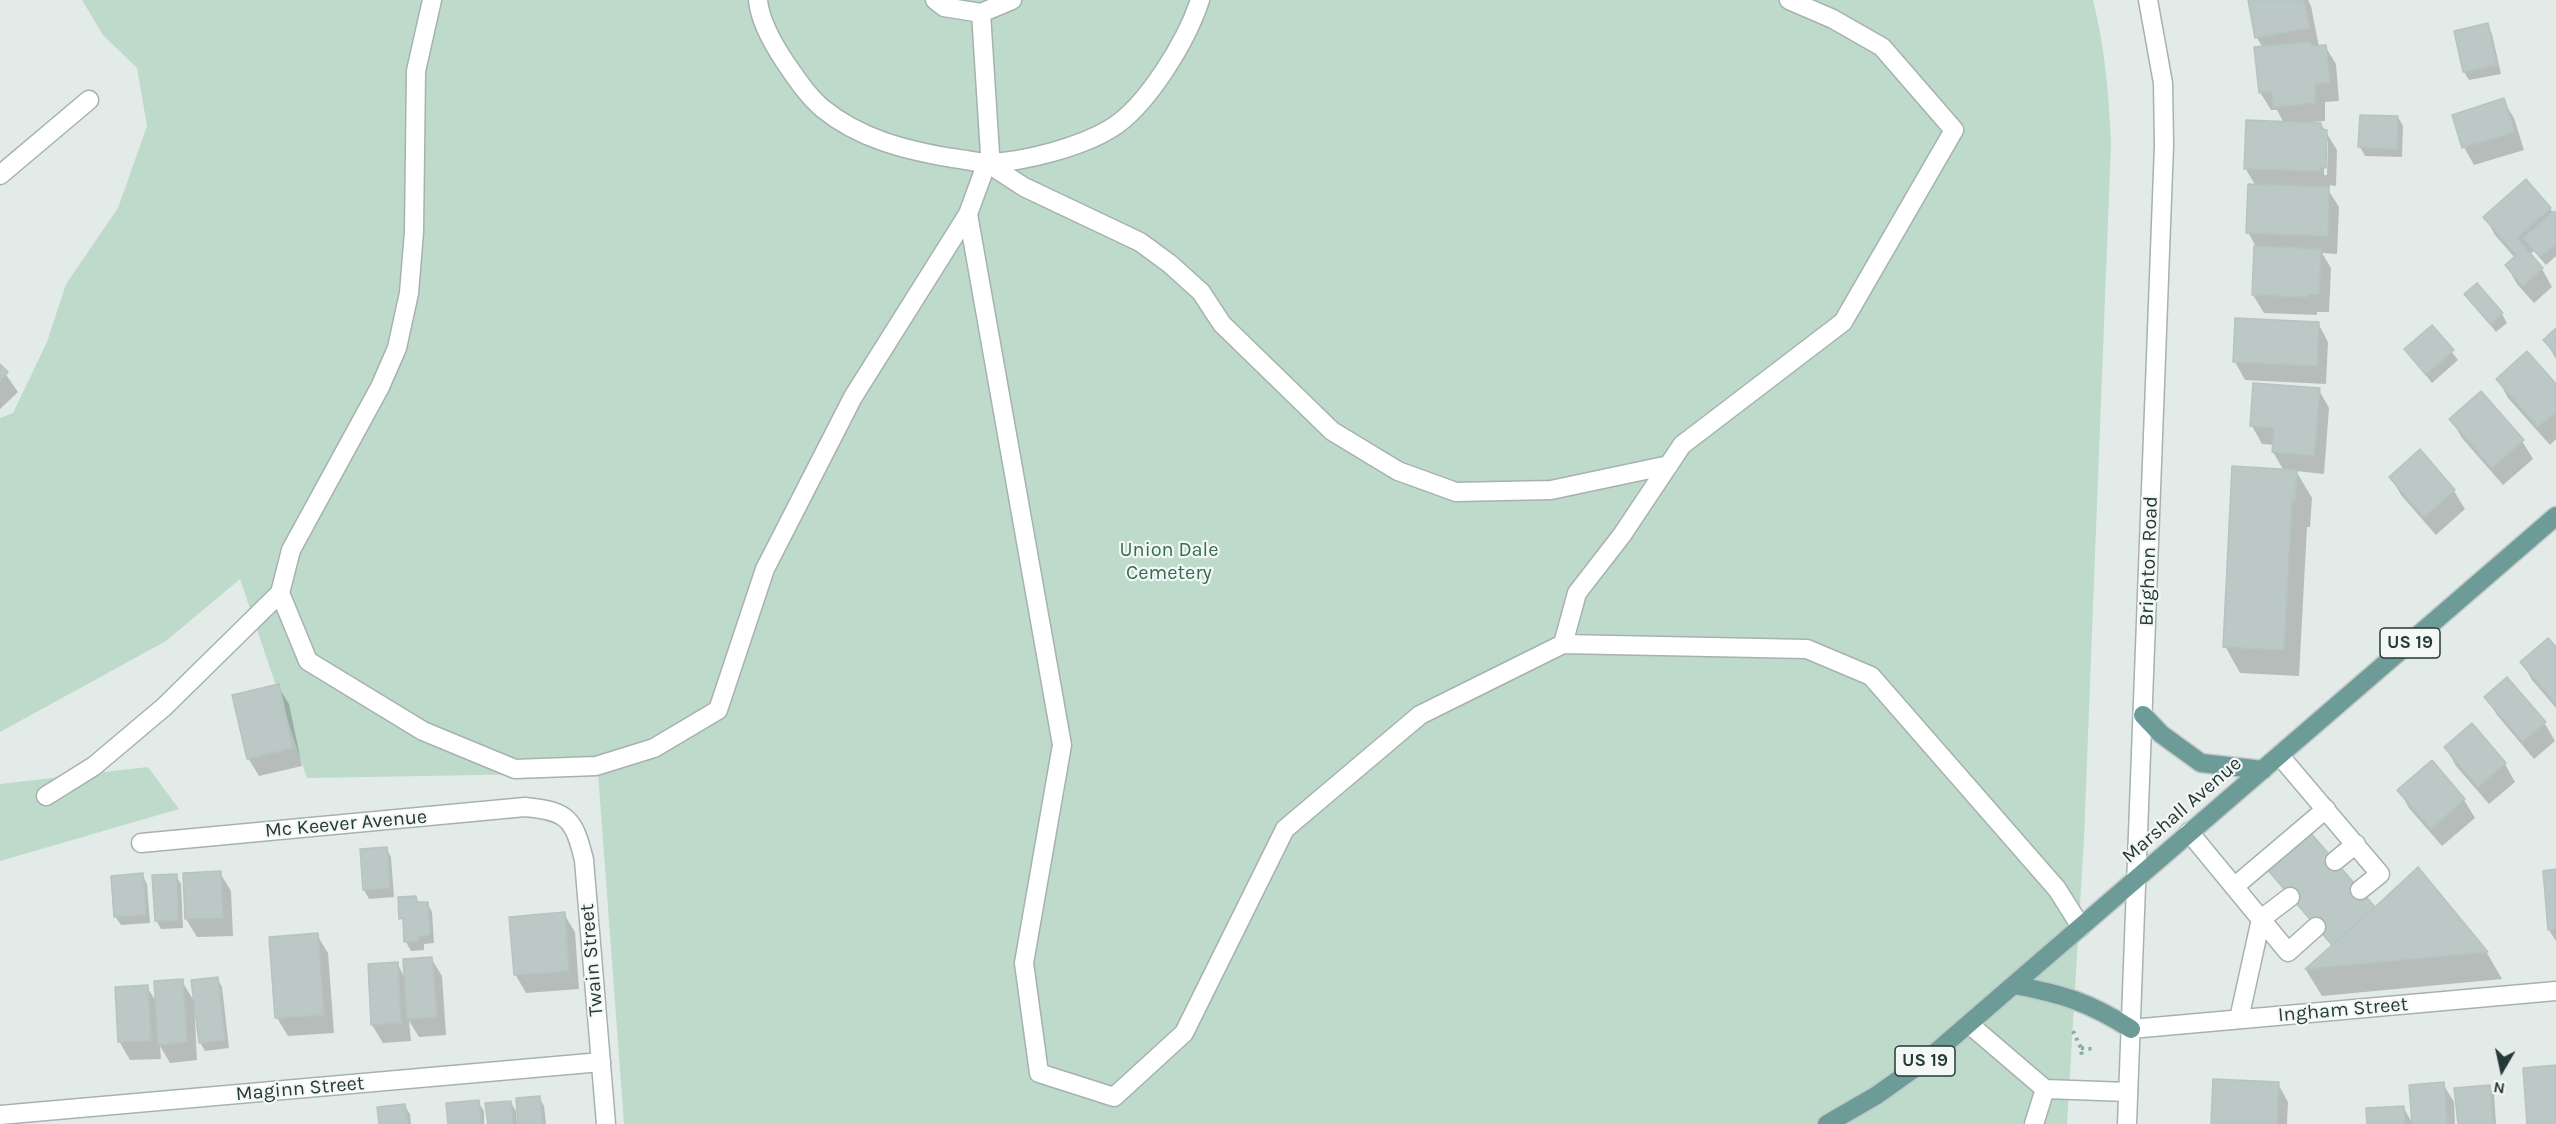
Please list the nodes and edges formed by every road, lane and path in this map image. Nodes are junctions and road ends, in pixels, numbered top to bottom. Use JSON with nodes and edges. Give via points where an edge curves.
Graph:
{"nodes":[{"id":1,"x":432,"y":0,"type":"edge"},
{"id":2,"x":758,"y":0,"type":"edge"},
{"id":3,"x":935,"y":0,"type":"edge"},
{"id":4,"x":1012,"y":0,"type":"edge"},
{"id":5,"x":1200,"y":0,"type":"edge"},
{"id":6,"x":1789,"y":0,"type":"edge"},
{"id":7,"x":2148,"y":0,"type":"edge"},
{"id":8,"x":981,"y":14,"type":"junction"},
{"id":9,"x":89,"y":100,"type":"dead end"},
{"id":10,"x":987,"y":163,"type":"junction"},
{"id":11,"x":0,"y":175,"type":"edge"},
{"id":12,"x":968,"y":214,"type":"junction"},
{"id":13,"x":1669,"y":465,"type":"junction"},
{"id":14,"x":2555,"y":518,"type":"edge"},
{"id":15,"x":280,"y":593,"type":"junction"},
{"id":16,"x":1563,"y":644,"type":"junction"},
{"id":17,"x":2143,"y":715,"type":"junction"},
{"id":18,"x":2280,"y":756,"type":"junction"},
{"id":19,"x":2263,"y":770,"type":"junction"},
{"id":20,"x":46,"y":796,"type":"dead end"},
{"id":21,"x":550,"y":809,"type":"joint"},
{"id":22,"x":2326,"y":809,"type":"junction"},
{"id":23,"x":2189,"y":832,"type":"junction"},
{"id":24,"x":141,"y":843,"type":"dead end"},
{"id":25,"x":2356,"y":844,"type":"junction"},
{"id":26,"x":2335,"y":861,"type":"dead end"},
{"id":27,"x":2136,"y":879,"type":"junction"},
{"id":28,"x":2234,"y":887,"type":"junction"},
{"id":29,"x":2360,"y":890,"type":"dead end"},
{"id":30,"x":2290,"y":897,"type":"dead end"},
{"id":31,"x":2261,"y":919,"type":"junction"},
{"id":32,"x":2081,"y":927,"type":"junction"},
{"id":33,"x":2316,"y":927,"type":"dead end"},
{"id":34,"x":2014,"y":985,"type":"junction"},
{"id":35,"x":2556,"y":991,"type":"edge"},
{"id":36,"x":2239,"y":1020,"type":"junction"},
{"id":37,"x":1969,"y":1023,"type":"junction"},
{"id":38,"x":2069,"y":1023,"type":"dead end"},
{"id":39,"x":2131,"y":1029,"type":"junction"},
{"id":40,"x":2081,"y":1048,"type":"junction"},
{"id":41,"x":2093,"y":1049,"type":"dead end"},
{"id":42,"x":2082,"y":1059,"type":"dead end"},
{"id":43,"x":601,"y":1062,"type":"junction"},
{"id":44,"x":2044,"y":1089,"type":"junction"},
{"id":45,"x":2128,"y":1092,"type":"junction"},
{"id":46,"x":0,"y":1115,"type":"edge"},
{"id":47,"x":606,"y":1124,"type":"edge"},
{"id":48,"x":1827,"y":1124,"type":"edge"},
{"id":49,"x":2034,"y":1124,"type":"edge"},
{"id":50,"x":2127,"y":1124,"type":"edge"}],
"edges":[{"from":1,"to":15,"type":"street","via":[[416,72],[414,232],[409,293],[397,348],[380,387],[291,550]]},
{"from":2,"to":10,"type":"street","via":[[775,46],[798,81],[822,107],[860,133],[894,147]]},
{"from":3,"to":8,"type":"street","via":[[944,7]]},
{"from":4,"to":8,"type":"street"},
{"from":5,"to":10,"type":"street","via":[[1169,65],[1136,108],[1111,129],[1054,152]]},
{"from":6,"to":13,"type":"street","via":[[1882,47],[1954,130],[1843,322],[1682,445]]},
{"from":7,"to":17,"type":"street","name":"Brighton Road","via":[[2163,83],[2164,145]]},
{"from":8,"to":10,"type":"street","via":[[990,154]]},
{"from":9,"to":11,"type":"street"},
{"from":10,"to":12,"type":"street"},
{"from":10,"to":13,"type":"street","via":[[1024,187],[1140,242],[1170,264],[1202,292],[1222,324],[1332,430],[1398,471],[1456,492],[1551,490]]},
{"from":12,"to":15,"type":"street","via":[[853,397],[775,549],[718,710],[654,748],[596,766],[515,769],[423,730],[308,661]]},
{"from":12,"to":16,"type":"street","via":[[1062,746],[1024,963],[1039,1073],[1114,1098],[1184,1033],[1285,829],[1420,715]]},
{"from":13,"to":16,"type":"street","via":[[1577,593]]},
{"from":14,"to":18,"type":"main road","name":"Marshall Avenue","number":"US 19"},
{"from":15,"to":20,"type":"street","via":[[164,707],[94,766]]},
{"from":16,"to":32,"type":"street","via":[[1807,649],[1871,676],[2057,889]]},
{"from":17,"to":19,"type":"main road","via":[[2161,734],[2201,763]]},
{"from":17,"to":27,"type":"street","name":"Brighton Road"},
{"from":18,"to":19,"type":"main road","name":"Marshall Avenue","number":"US 19"},
{"from":18,"to":22,"type":"street"},
{"from":19,"to":23,"type":"main road","name":"Marshall Avenue","number":"US 19"},
{"from":21,"to":24,"type":"street","name":"Mc Keever Avenue","via":[[525,807]]},
{"from":21,"to":43,"type":"street","name":"Twain Street","via":[[567,819],[578,835],[584,860]]},
{"from":22,"to":25,"type":"street"},
{"from":22,"to":28,"type":"street"},
{"from":23,"to":27,"type":"main road","name":"Marshall Avenue","number":"US 19"},
{"from":23,"to":28,"type":"street"},
{"from":25,"to":26,"type":"street"},
{"from":25,"to":29,"type":"street","via":[[2380,874]]},
{"from":27,"to":32,"type":"main road","name":"Marshall Avenue","number":"US 19"},
{"from":27,"to":39,"type":"street","name":"Brighton Road"},
{"from":28,"to":31,"type":"street"},
{"from":30,"to":31,"type":"street"},
{"from":31,"to":33,"type":"street","via":[[2288,952]]},
{"from":31,"to":36,"type":"street"},
{"from":32,"to":34,"type":"main road","name":"Marshall Avenue","number":"US 19"},
{"from":34,"to":37,"type":"main road","name":"Marshall Avenue","number":"US 19"},
{"from":34,"to":39,"type":"main road","via":[[2080,1000]]},
{"from":35,"to":36,"type":"street","name":"Ingham Street"},
{"from":36,"to":39,"type":"street","name":"Ingham Street"},
{"from":37,"to":44,"type":"street"},
{"from":37,"to":48,"type":"main road","name":"Marshall Avenue","number":"US 19","via":[[1894,1083]]},
{"from":38,"to":40,"type":"path"},
{"from":39,"to":45,"type":"street","name":"Brighton Road"},
{"from":40,"to":41,"type":"path"},
{"from":40,"to":42,"type":"path"},
{"from":43,"to":46,"type":"street","name":"Maginn Street"},
{"from":43,"to":47,"type":"street","name":"Twain Street"},
{"from":44,"to":45,"type":"street"},
{"from":44,"to":49,"type":"street"},
{"from":45,"to":50,"type":"street","name":"Brighton Road"}]}
